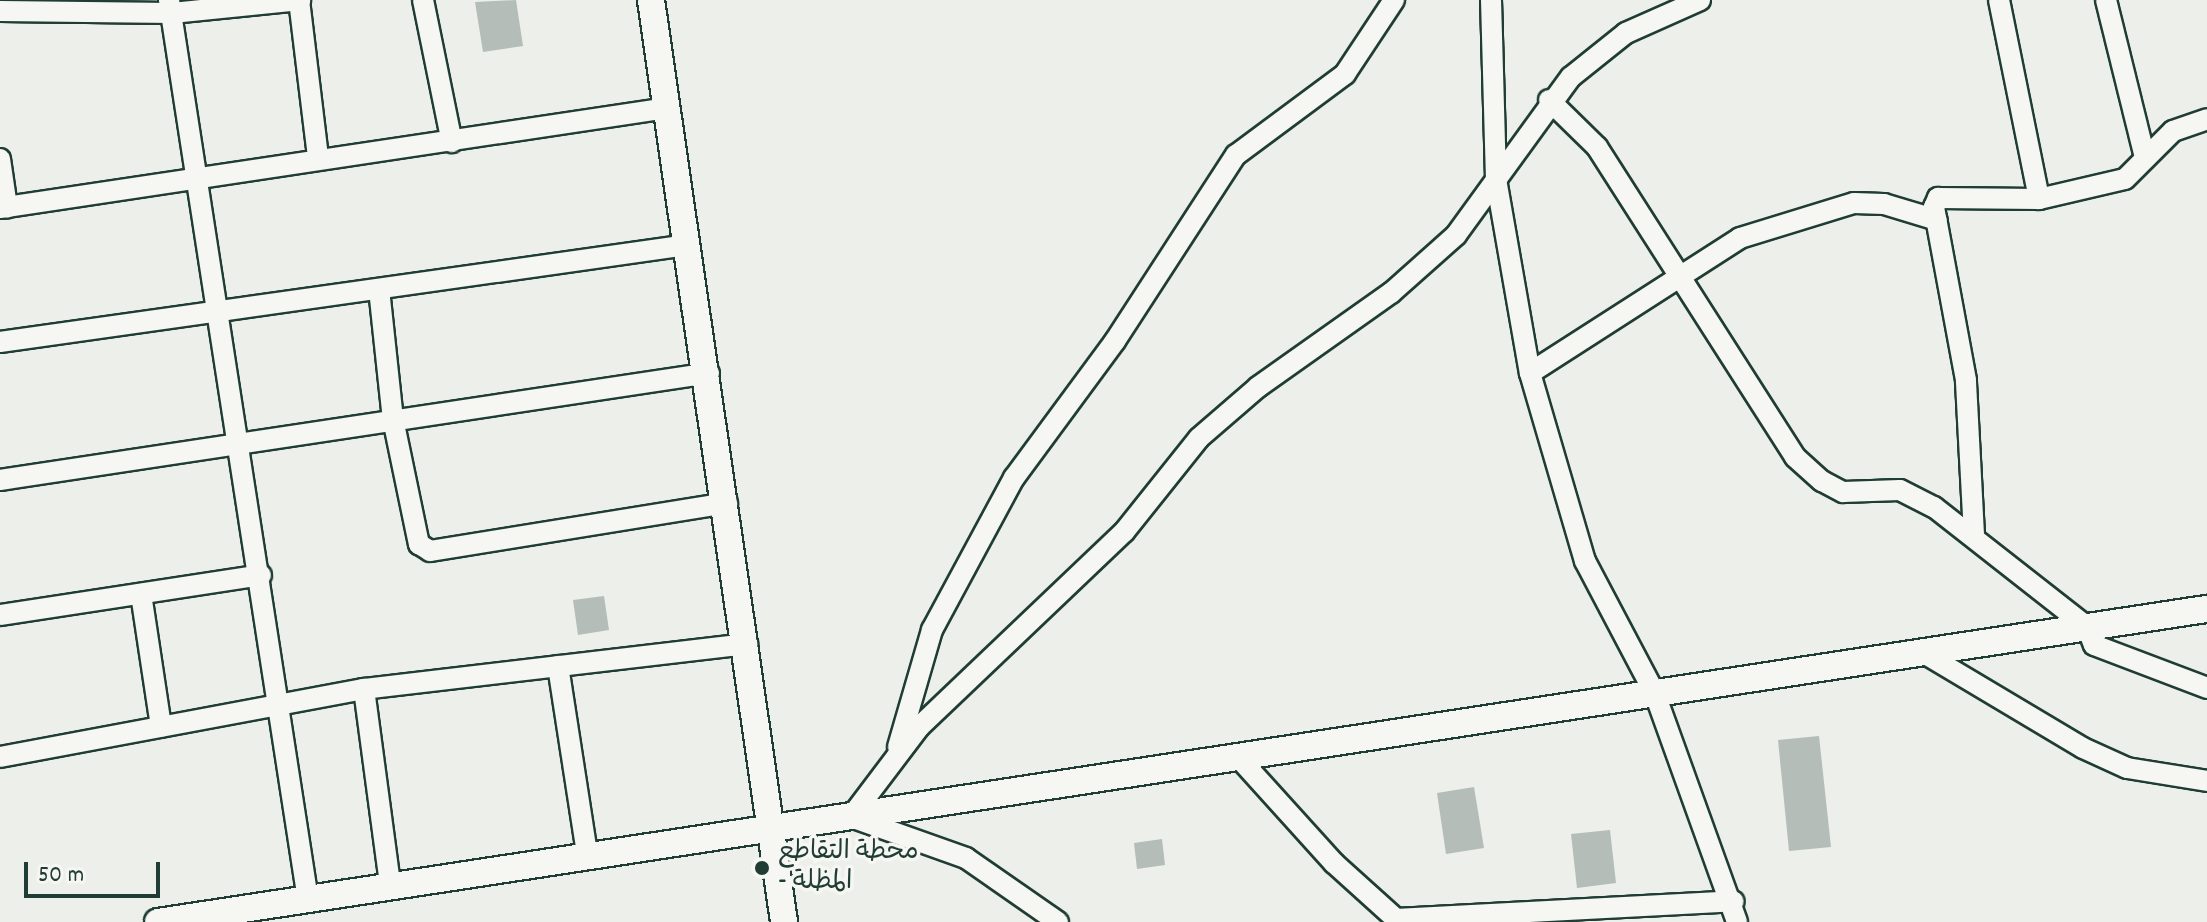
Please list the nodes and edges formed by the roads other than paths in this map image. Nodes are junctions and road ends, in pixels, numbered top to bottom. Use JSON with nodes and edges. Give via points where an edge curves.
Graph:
{"nodes":[{"id":1,"x":300,"y":0,"type":"edge"},
{"id":2,"x":423,"y":0,"type":"edge"},
{"id":3,"x":651,"y":0,"type":"edge"},
{"id":4,"x":1394,"y":0,"type":"edge"},
{"id":5,"x":1491,"y":0,"type":"edge"},
{"id":6,"x":1700,"y":0,"type":"edge"},
{"id":7,"x":1999,"y":0,"type":"edge"},
{"id":8,"x":2106,"y":0,"type":"edge"},
{"id":9,"x":170,"y":6,"type":"edge"},
{"id":10,"x":0,"y":11,"type":"edge"},
{"id":11,"x":1549,"y":100,"type":"junction"},
{"id":12,"x":667,"y":108,"type":"junction"},
{"id":13,"x":2207,"y":119,"type":"edge"},
{"id":14,"x":452,"y":142,"type":"junction"},
{"id":15,"x":2144,"y":154,"type":"junction"},
{"id":16,"x":318,"y":156,"type":"junction"},
{"id":17,"x":0,"y":159,"type":"edge"},
{"id":18,"x":195,"y":179,"type":"junction"},
{"id":19,"x":1496,"y":179,"type":"junction"},
{"id":20,"x":2039,"y":199,"type":"junction"},
{"id":21,"x":4,"y":207,"type":"edge"},
{"id":22,"x":1937,"y":220,"type":"junction"},
{"id":23,"x":688,"y":245,"type":"junction"},
{"id":24,"x":1683,"y":278,"type":"junction"},
{"id":25,"x":379,"y":289,"type":"junction"},
{"id":26,"x":219,"y":311,"type":"junction"},
{"id":27,"x":0,"y":342,"type":"edge"},
{"id":28,"x":709,"y":373,"type":"junction"},
{"id":29,"x":1530,"y":373,"type":"junction"},
{"id":30,"x":393,"y":419,"type":"junction"},
{"id":31,"x":240,"y":442,"type":"junction"},
{"id":32,"x":0,"y":480,"type":"edge"},
{"id":33,"x":727,"y":503,"type":"junction"},
{"id":34,"x":1974,"y":535,"type":"junction"},
{"id":35,"x":261,"y":575,"type":"junction"},
{"id":36,"x":141,"y":594,"type":"junction"},
{"id":37,"x":2207,"y":609,"type":"edge"},
{"id":38,"x":0,"y":615,"type":"edge"},
{"id":39,"x":2087,"y":627,"type":"junction"},
{"id":40,"x":747,"y":644,"type":"junction"},
{"id":41,"x":1922,"y":652,"type":"junction"},
{"id":42,"x":558,"y":666,"type":"junction"},
{"id":43,"x":2207,"y":688,"type":"edge"},
{"id":44,"x":364,"y":689,"type":"junction"},
{"id":45,"x":1655,"y":694,"type":"junction"},
{"id":46,"x":277,"y":706,"type":"junction"},
{"id":47,"x":161,"y":727,"type":"junction"},
{"id":48,"x":0,"y":757,"type":"edge"},
{"id":49,"x":1239,"y":758,"type":"junction"},
{"id":50,"x":894,"y":759,"type":"junction"},
{"id":51,"x":2207,"y":781,"type":"edge"},
{"id":52,"x":851,"y":817,"type":"junction"},
{"id":53,"x":772,"y":828,"type":"junction"},
{"id":54,"x":587,"y":853,"type":"junction"},
{"id":55,"x":390,"y":884,"type":"junction"},
{"id":56,"x":308,"y":900,"type":"junction"},
{"id":57,"x":1734,"y":901,"type":"junction"},
{"id":58,"x":1390,"y":921,"type":"edge"},
{"id":59,"x":158,"y":922,"type":"edge"},
{"id":60,"x":784,"y":922,"type":"edge"},
{"id":61,"x":1058,"y":922,"type":"edge"},
{"id":62,"x":1737,"y":922,"type":"edge"}],
"edges":[{"from":1,"to":9,"type":"street"},
{"from":1,"to":16,"type":"street"},
{"from":2,"to":14,"type":"street"},
{"from":3,"to":12,"type":"street"},
{"from":4,"to":50,"type":"street","via":[[1345,74],[1236,155],[1115,341],[1014,478],[932,630]]},
{"from":5,"to":19,"type":"street"},
{"from":6,"to":11,"type":"street","via":[[1626,33]]},
{"from":7,"to":20,"type":"street"},
{"from":8,"to":15,"type":"street"},
{"from":9,"to":10,"type":"street"},
{"from":9,"to":18,"type":"street"},
{"from":11,"to":19,"type":"street"},
{"from":11,"to":24,"type":"street","via":[[1597,147]]},
{"from":12,"to":14,"type":"street"},
{"from":12,"to":23,"type":"street"},
{"from":13,"to":15,"type":"street","via":[[2189,120]]},
{"from":14,"to":16,"type":"street"},
{"from":15,"to":20,"type":"street","via":[[2125,179]]},
{"from":16,"to":18,"type":"street"},
{"from":17,"to":21,"type":"street"},
{"from":18,"to":21,"type":"street"},
{"from":18,"to":26,"type":"street"},
{"from":19,"to":29,"type":"street"},
{"from":19,"to":50,"type":"street","via":[[1456,235],[1391,293],[1258,387],[1199,438],[1124,532],[919,727]]},
{"from":20,"to":22,"type":"street","via":[[1938,198]]},
{"from":22,"to":24,"type":"street","via":[[1884,204],[1854,203],[1740,238]]},
{"from":22,"to":34,"type":"street","via":[[1966,380]]},
{"from":23,"to":25,"type":"street"},
{"from":23,"to":28,"type":"street"},
{"from":24,"to":29,"type":"street"},
{"from":24,"to":34,"type":"street","via":[[1795,457],[1822,481],[1843,492],[1900,490]]},
{"from":25,"to":26,"type":"street"},
{"from":25,"to":30,"type":"street"},
{"from":26,"to":27,"type":"street"},
{"from":26,"to":31,"type":"street"},
{"from":28,"to":30,"type":"street"},
{"from":28,"to":33,"type":"street"},
{"from":29,"to":45,"type":"street","via":[[1585,561]]},
{"from":30,"to":31,"type":"street"},
{"from":30,"to":33,"type":"street","via":[[419,544],[430,551]]},
{"from":31,"to":32,"type":"street"},
{"from":31,"to":35,"type":"street"},
{"from":33,"to":40,"type":"street"},
{"from":34,"to":39,"type":"street"},
{"from":35,"to":36,"type":"street"},
{"from":35,"to":46,"type":"street"},
{"from":36,"to":38,"type":"street"},
{"from":36,"to":47,"type":"street"},
{"from":37,"to":39,"type":"street"},
{"from":39,"to":41,"type":"street"},
{"from":39,"to":43,"type":"street","via":[[2094,645]]},
{"from":40,"to":42,"type":"street"},
{"from":40,"to":53,"type":"street"},
{"from":41,"to":45,"type":"street"},
{"from":41,"to":51,"type":"street","via":[[2083,748],[2127,768]]},
{"from":42,"to":44,"type":"street"},
{"from":42,"to":54,"type":"street"},
{"from":44,"to":46,"type":"street"},
{"from":44,"to":55,"type":"street"},
{"from":45,"to":49,"type":"street"},
{"from":45,"to":57,"type":"street"},
{"from":46,"to":47,"type":"street"},
{"from":46,"to":56,"type":"street"},
{"from":47,"to":48,"type":"street"},
{"from":49,"to":52,"type":"street"},
{"from":49,"to":58,"type":"street"},
{"from":50,"to":52,"type":"street"},
{"from":52,"to":53,"type":"street"},
{"from":52,"to":61,"type":"street","via":[[966,858]]},
{"from":53,"to":54,"type":"street"},
{"from":53,"to":60,"type":"street"},
{"from":54,"to":55,"type":"street"},
{"from":55,"to":56,"type":"street"},
{"from":56,"to":59,"type":"street"},
{"from":57,"to":58,"type":"street"},
{"from":57,"to":62,"type":"street"}]}
